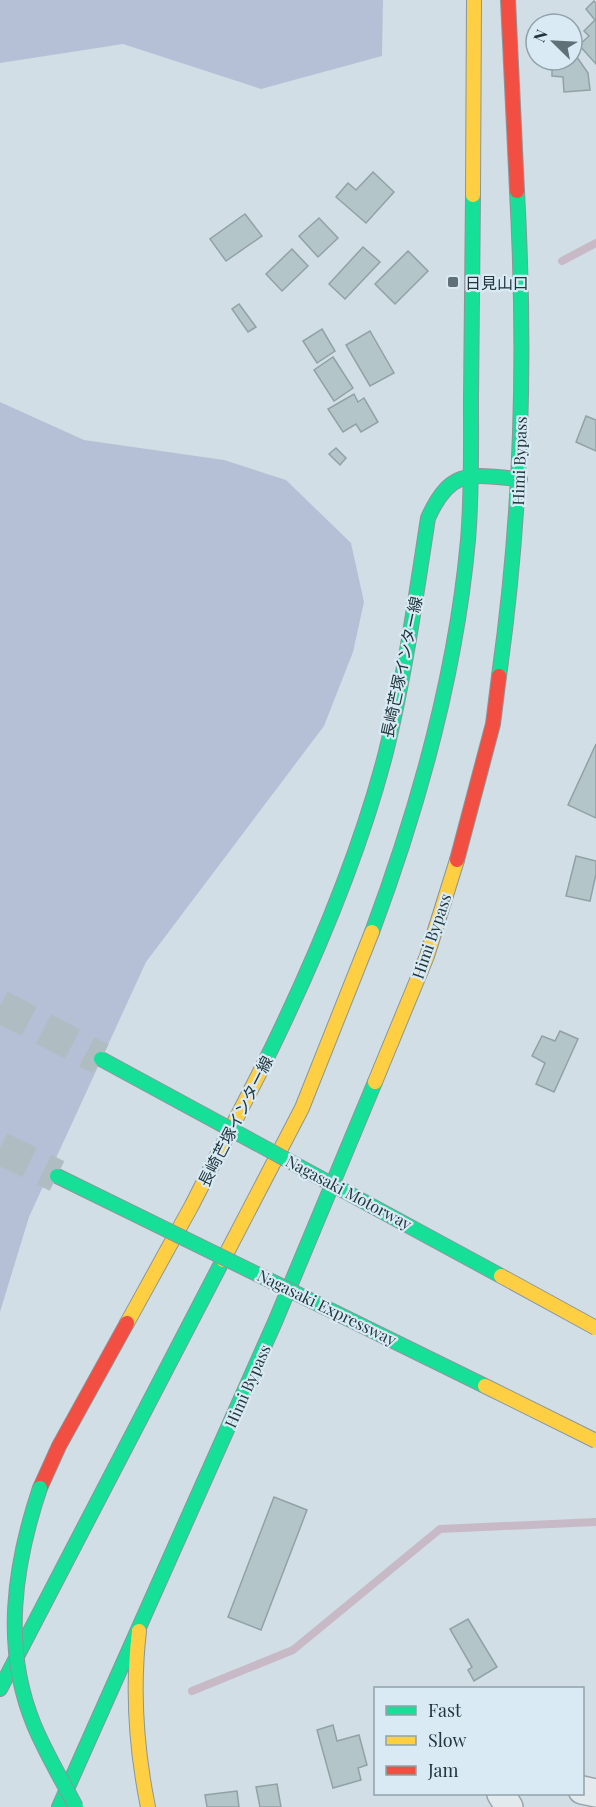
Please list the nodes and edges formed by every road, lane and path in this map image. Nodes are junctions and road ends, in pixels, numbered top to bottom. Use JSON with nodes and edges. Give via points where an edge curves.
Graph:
{"nodes":[{"id":1,"x":474,"y":0,"type":"edge"},
{"id":2,"x":508,"y":0,"type":"edge"},
{"id":3,"x":471,"y":476,"type":"junction"},
{"id":4,"x":520,"y":479,"type":"junction"},
{"id":5,"x":101,"y":1059,"type":"tunnel mouth"},
{"id":6,"x":57,"y":1176,"type":"tunnel mouth"},
{"id":7,"x":596,"y":1328,"type":"edge"},
{"id":8,"x":596,"y":1441,"type":"edge"},
{"id":9,"x":140,"y":1629,"type":"junction"},
{"id":10,"x":0,"y":1689,"type":"edge"},
{"id":11,"x":59,"y":1807,"type":"edge"},
{"id":12,"x":76,"y":1807,"type":"edge"},
{"id":13,"x":148,"y":1807,"type":"edge"}],
"edges":[{"from":1,"to":3,"type":"main road"},
{"from":2,"to":4,"type":"main road","name":"Himi Bypass","via":[[523,304]]},
{"from":3,"to":4,"type":"main road","name":"長崎芒塚インター線"},
{"from":3,"to":10,"type":"main road","via":[[468,540],[454,648],[432,746],[389,886],[345,1002],[302,1108]]},
{"from":3,"to":12,"type":"main road","name":"長崎芒塚インター線","bridge":true,"via":[[442,489],[428,518],[407,651],[376,785],[318,950],[196,1198],[59,1446],[40,1488],[20,1553],[15,1595],[18,1676],[30,1714]]},
{"from":4,"to":9,"type":"main road","name":"Himi Bypass","via":[[493,724],[427,956],[275,1322]]},
{"from":5,"to":7,"type":"main road","name":"Nagasaki Motorway","bridge":true},
{"from":6,"to":8,"type":"main road","name":"Nagasaki Expressway","bridge":true},
{"from":9,"to":11,"type":"main road","name":"Himi Bypass"},
{"from":9,"to":13,"type":"main road","via":[[135,1674],[137,1719]]}]}
